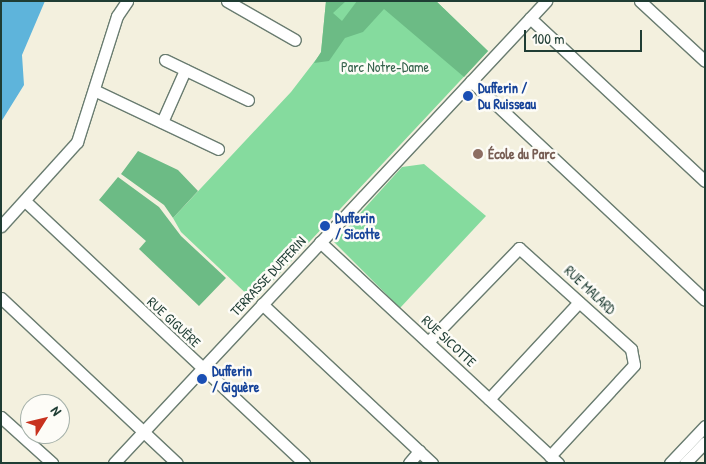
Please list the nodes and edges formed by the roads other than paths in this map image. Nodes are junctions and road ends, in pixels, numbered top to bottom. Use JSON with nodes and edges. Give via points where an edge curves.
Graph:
{"nodes":[{"id":1,"x":127,"y":1,"type":"edge"},
{"id":2,"x":227,"y":1,"type":"edge"},
{"id":3,"x":546,"y":1,"type":"edge"},
{"id":4,"x":640,"y":1,"type":"edge"},
{"id":5,"x":530,"y":18,"type":"junction"},
{"id":6,"x":295,"y":40,"type":"dead end"},
{"id":7,"x":165,"y":60,"type":"dead end"},
{"id":8,"x":705,"y":61,"type":"edge"},
{"id":9,"x":185,"y":70,"type":"junction"},
{"id":10,"x":471,"y":81,"type":"junction"},
{"id":11,"x":96,"y":91,"type":"junction"},
{"id":12,"x":248,"y":100,"type":"dead end"},
{"id":13,"x":162,"y":122,"type":"junction"},
{"id":14,"x":218,"y":149,"type":"dead end"},
{"id":15,"x":705,"y":181,"type":"edge"},
{"id":16,"x":25,"y":201,"type":"junction"},
{"id":17,"x":1,"y":226,"type":"edge"},
{"id":18,"x":320,"y":242,"type":"junction"},
{"id":19,"x":1,"y":298,"type":"edge"},
{"id":20,"x":705,"y":300,"type":"edge"},
{"id":21,"x":580,"y":302,"type":"junction"},
{"id":22,"x":262,"y":304,"type":"junction"},
{"id":23,"x":428,"y":342,"type":"junction"},
{"id":24,"x":202,"y":368,"type":"junction"},
{"id":25,"x":489,"y":399,"type":"junction"},
{"id":26,"x":1,"y":417,"type":"edge"},
{"id":27,"x":704,"y":430,"type":"edge"},
{"id":28,"x":143,"y":432,"type":"junction"},
{"id":29,"x":705,"y":442,"type":"edge"},
{"id":30,"x":419,"y":452,"type":"junction"},
{"id":31,"x":554,"y":459,"type":"edge"},
{"id":32,"x":52,"y":463,"type":"edge"},
{"id":33,"x":114,"y":463,"type":"edge"},
{"id":34,"x":177,"y":463,"type":"edge"},
{"id":35,"x":304,"y":463,"type":"edge"},
{"id":36,"x":409,"y":463,"type":"edge"},
{"id":37,"x":432,"y":463,"type":"edge"},
{"id":38,"x":670,"y":463,"type":"edge"},
{"id":39,"x":685,"y":463,"type":"edge"}],
"edges":[{"from":1,"to":11,"type":"street","via":[[117,16]]},
{"from":2,"to":6,"type":"street"},
{"from":3,"to":5,"type":"street","name":"TERRASSE DUFFERIN"},
{"from":4,"to":8,"type":"street"},
{"from":5,"to":10,"type":"street","name":"TERRASSE DUFFERIN"},
{"from":5,"to":15,"type":"street"},
{"from":7,"to":9,"type":"street"},
{"from":9,"to":12,"type":"street"},
{"from":9,"to":13,"type":"street"},
{"from":10,"to":18,"type":"street","name":"TERRASSE DUFFERIN"},
{"from":10,"to":20,"type":"street"},
{"from":11,"to":13,"type":"street"},
{"from":11,"to":16,"type":"street","via":[[74,146]]},
{"from":13,"to":14,"type":"street"},
{"from":16,"to":17,"type":"street"},
{"from":16,"to":24,"type":"street","name":"RUE GIGUÈRE"},
{"from":18,"to":22,"type":"street","name":"TERRASSE DUFFERIN"},
{"from":18,"to":23,"type":"street","name":"RUE SICOTTE"},
{"from":19,"to":28,"type":"street"},
{"from":21,"to":23,"type":"street","name":"RUE MALARD","via":[[517,249]]},
{"from":21,"to":25,"type":"street"},
{"from":21,"to":31,"type":"street","name":"RUE MALARD","via":[[633,352],[636,361]]},
{"from":22,"to":24,"type":"street","name":"TERRASSE DUFFERIN"},
{"from":22,"to":30,"type":"street"},
{"from":23,"to":25,"type":"street","name":"RUE SICOTTE"},
{"from":24,"to":28,"type":"street","name":"TERRASSE DUFFERIN"},
{"from":24,"to":35,"type":"street","name":"RUE GIGUÈRE"},
{"from":25,"to":31,"type":"street","name":"RUE SICOTTE"},
{"from":26,"to":32,"type":"street"},
{"from":27,"to":38,"type":"street"},
{"from":28,"to":33,"type":"street","name":"TERRASSE DUFFERIN"},
{"from":28,"to":34,"type":"street"},
{"from":29,"to":39,"type":"street"},
{"from":30,"to":36,"type":"street"},
{"from":30,"to":37,"type":"street"}]}
